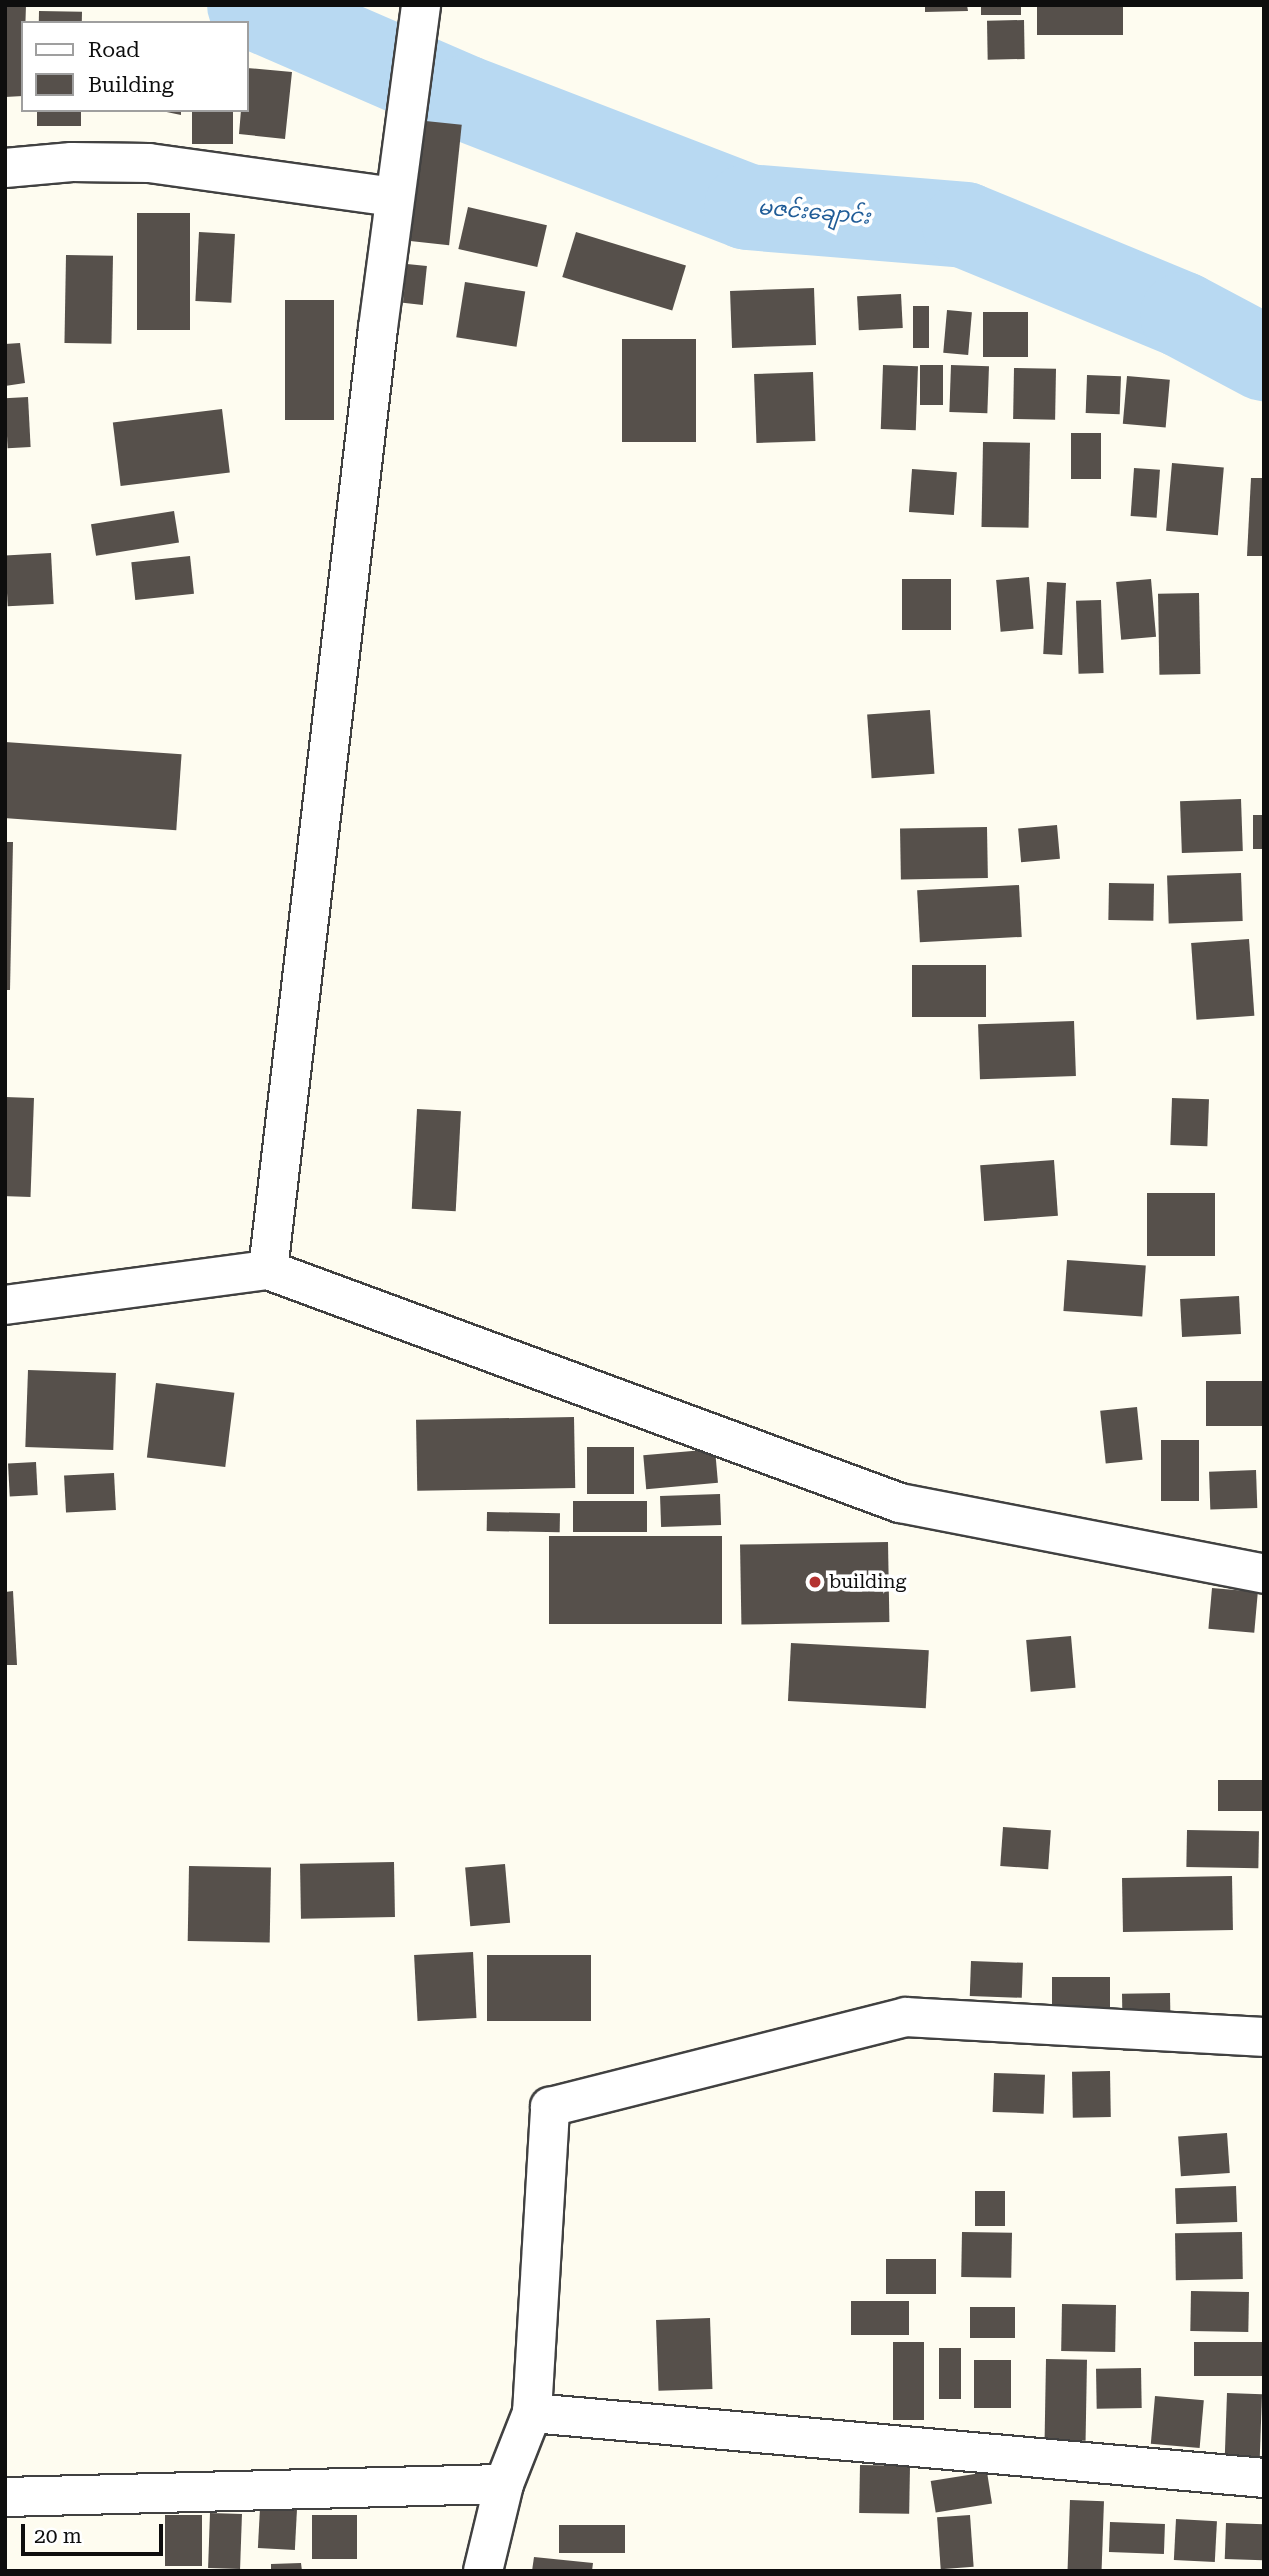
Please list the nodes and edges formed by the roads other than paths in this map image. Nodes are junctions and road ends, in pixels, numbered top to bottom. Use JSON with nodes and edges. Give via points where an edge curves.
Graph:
{"nodes":[{"id":1,"x":421,"y":5,"type":"edge"},
{"id":2,"x":5,"y":168,"type":"edge"},
{"id":3,"x":395,"y":197,"type":"junction"},
{"id":4,"x":268,"y":1270,"type":"junction"},
{"id":5,"x":5,"y":1305,"type":"edge"},
{"id":6,"x":1264,"y":1574,"type":"edge"},
{"id":7,"x":1264,"y":2037,"type":"edge"},
{"id":8,"x":532,"y":2413,"type":"junction"},
{"id":9,"x":1264,"y":2478,"type":"edge"},
{"id":10,"x":504,"y":2484,"type":"junction"},
{"id":11,"x":5,"y":2497,"type":"edge"},
{"id":12,"x":483,"y":2571,"type":"edge"}],
"edges":[{"from":1,"to":3,"type":"street"},
{"from":2,"to":3,"type":"street","via":[[72,162],[149,163]]},
{"from":3,"to":4,"type":"street"},
{"from":4,"to":5,"type":"street"},
{"from":4,"to":6,"type":"street","via":[[900,1503]]},
{"from":7,"to":8,"type":"street","via":[[906,2017],[550,2107]]},
{"from":8,"to":9,"type":"street"},
{"from":8,"to":10,"type":"street"},
{"from":10,"to":11,"type":"street"},
{"from":10,"to":12,"type":"street"}]}
